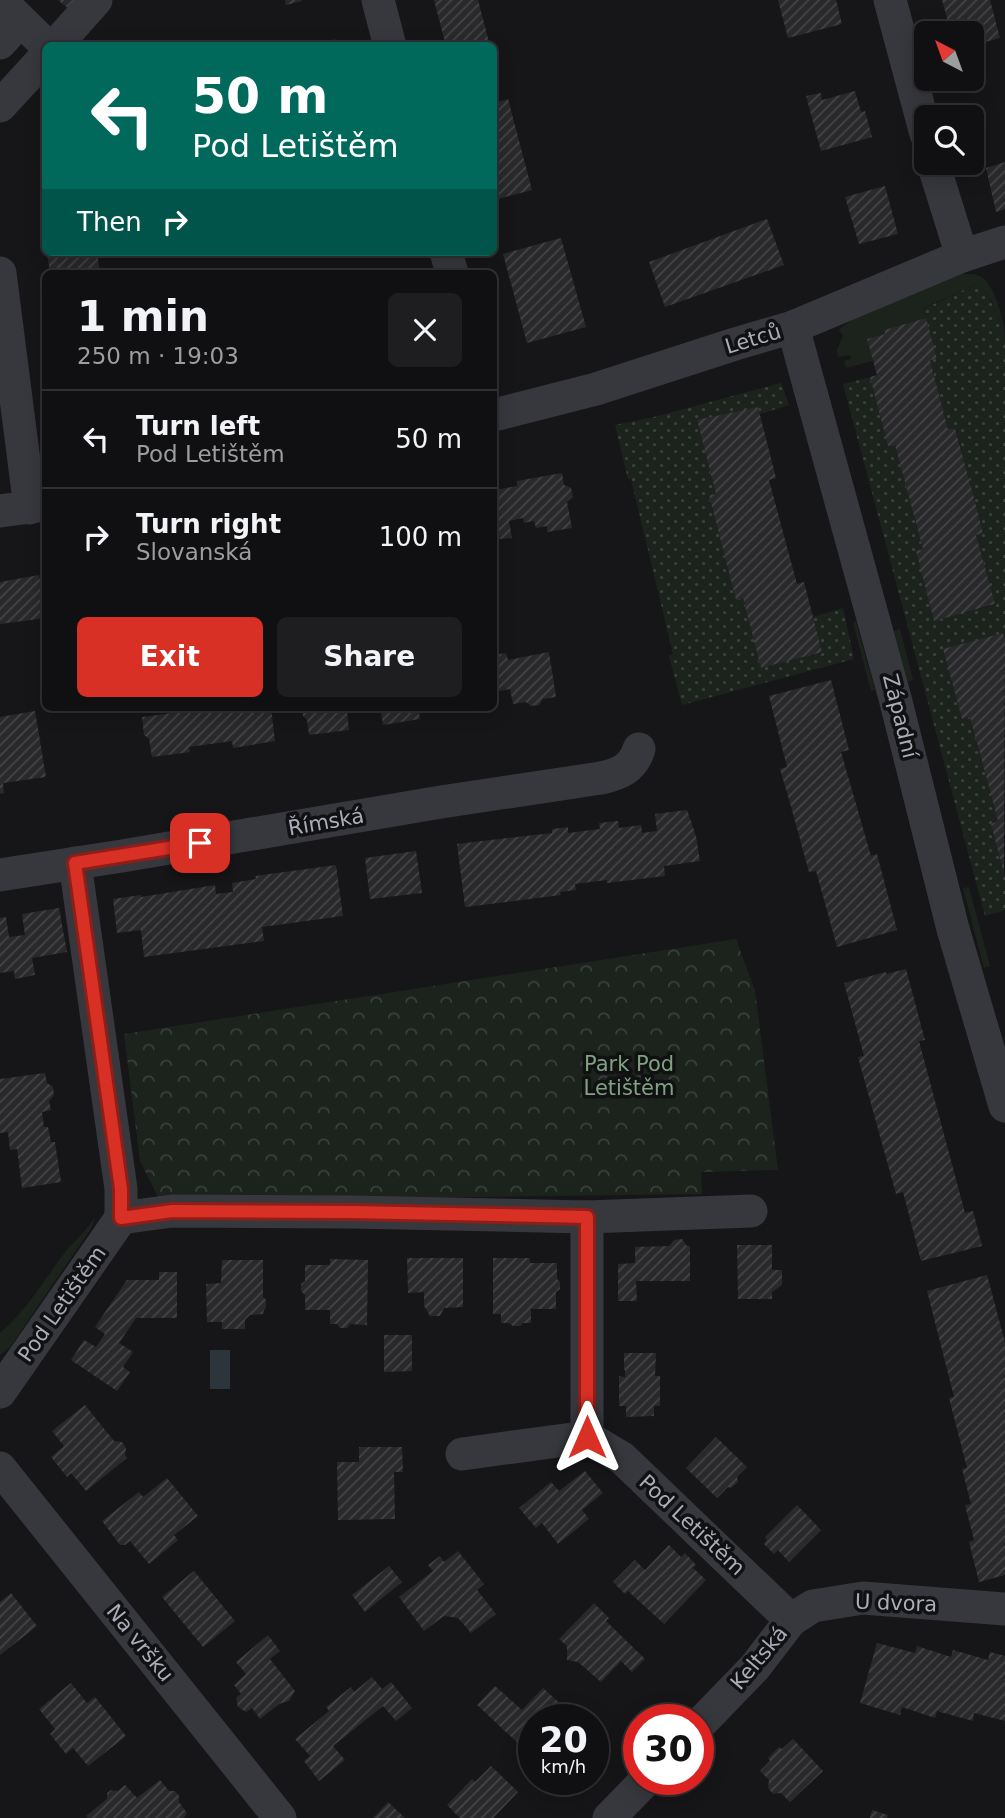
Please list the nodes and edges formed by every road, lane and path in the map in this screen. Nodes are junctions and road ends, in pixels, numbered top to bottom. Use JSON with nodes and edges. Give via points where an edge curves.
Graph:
{"nodes":[{"id":1,"x":96,"y":0,"type":"edge"},
{"id":2,"x":378,"y":0,"type":"edge"},
{"id":3,"x":890,"y":0,"type":"edge"},
{"id":4,"x":9,"y":24,"type":"edge"},
{"id":5,"x":59,"y":42,"type":"edge"},
{"id":6,"x":389,"y":42,"type":"edge"},
{"id":7,"x":42,"y":43,"type":"edge"},
{"id":8,"x":42,"y":60,"type":"edge"},
{"id":9,"x":918,"y":105,"type":"edge"},
{"id":10,"x":0,"y":106,"type":"edge"},
{"id":11,"x":937,"y":175,"type":"edge"},
{"id":12,"x":1005,"y":242,"type":"edge"},
{"id":13,"x":962,"y":256,"type":"junction"},
{"id":14,"x":0,"y":273,"type":"edge"},
{"id":15,"x":793,"y":327,"type":"junction"},
{"id":16,"x":497,"y":414,"type":"edge"},
{"id":17,"x":25,"y":508,"type":"edge"},
{"id":18,"x":639,"y":749,"type":"dead end"},
{"id":19,"x":75,"y":863,"type":"junction"},
{"id":20,"x":0,"y":875,"type":"edge"},
{"id":21,"x":1005,"y":1106,"type":"edge"},
{"id":22,"x":751,"y":1211,"type":"dead end"},
{"id":23,"x":587,"y":1217,"type":"junction"},
{"id":24,"x":121,"y":1218,"type":"junction"},
{"id":25,"x":0,"y":1392,"type":"edge"},
{"id":26,"x":587,"y":1437,"type":"junction"},
{"id":27,"x":462,"y":1454,"type":"dead end"},
{"id":28,"x":0,"y":1468,"type":"edge"},
{"id":29,"x":1005,"y":1609,"type":"edge"},
{"id":30,"x":792,"y":1620,"type":"junction"},
{"id":31,"x":714,"y":1709,"type":"edge"},
{"id":32,"x":631,"y":1795,"type":"edge"},
{"id":33,"x":280,"y":1818,"type":"edge"},
{"id":34,"x":609,"y":1818,"type":"edge"}],
"edges":[{"from":1,"to":5,"type":"street"},
{"from":2,"to":6,"type":"street"},
{"from":3,"to":9,"type":"street"},
{"from":4,"to":7,"type":"street"},
{"from":8,"to":10,"type":"street"},
{"from":11,"to":13,"type":"street"},
{"from":12,"to":13,"type":"street","name":"Letců"},
{"from":13,"to":15,"type":"street","name":"Letců"},
{"from":14,"to":17,"type":"street"},
{"from":15,"to":16,"type":"street","name":"Letců","via":[[596,389]]},
{"from":15,"to":21,"type":"street","name":"Západní","via":[[953,929]]},
{"from":18,"to":19,"type":"street","name":"Římská","via":[[631,765],[612,776]]},
{"from":19,"to":20,"type":"street","name":"Římská"},
{"from":19,"to":24,"type":"street","via":[[121,1189]]},
{"from":22,"to":23,"type":"street"},
{"from":23,"to":24,"type":"street","via":[[172,1211]]},
{"from":23,"to":26,"type":"street"},
{"from":24,"to":25,"type":"street","name":"Pod Letištěm"},
{"from":26,"to":27,"type":"street"},
{"from":26,"to":30,"type":"street","name":"Pod Letištěm","via":[[622,1458]]},
{"from":28,"to":33,"type":"street","name":"Na vršku"},
{"from":29,"to":30,"type":"street","name":"U dvora","via":[[863,1598],[813,1606]]},
{"from":30,"to":31,"type":"street","name":"Keltská"},
{"from":32,"to":34,"type":"street"}]}
